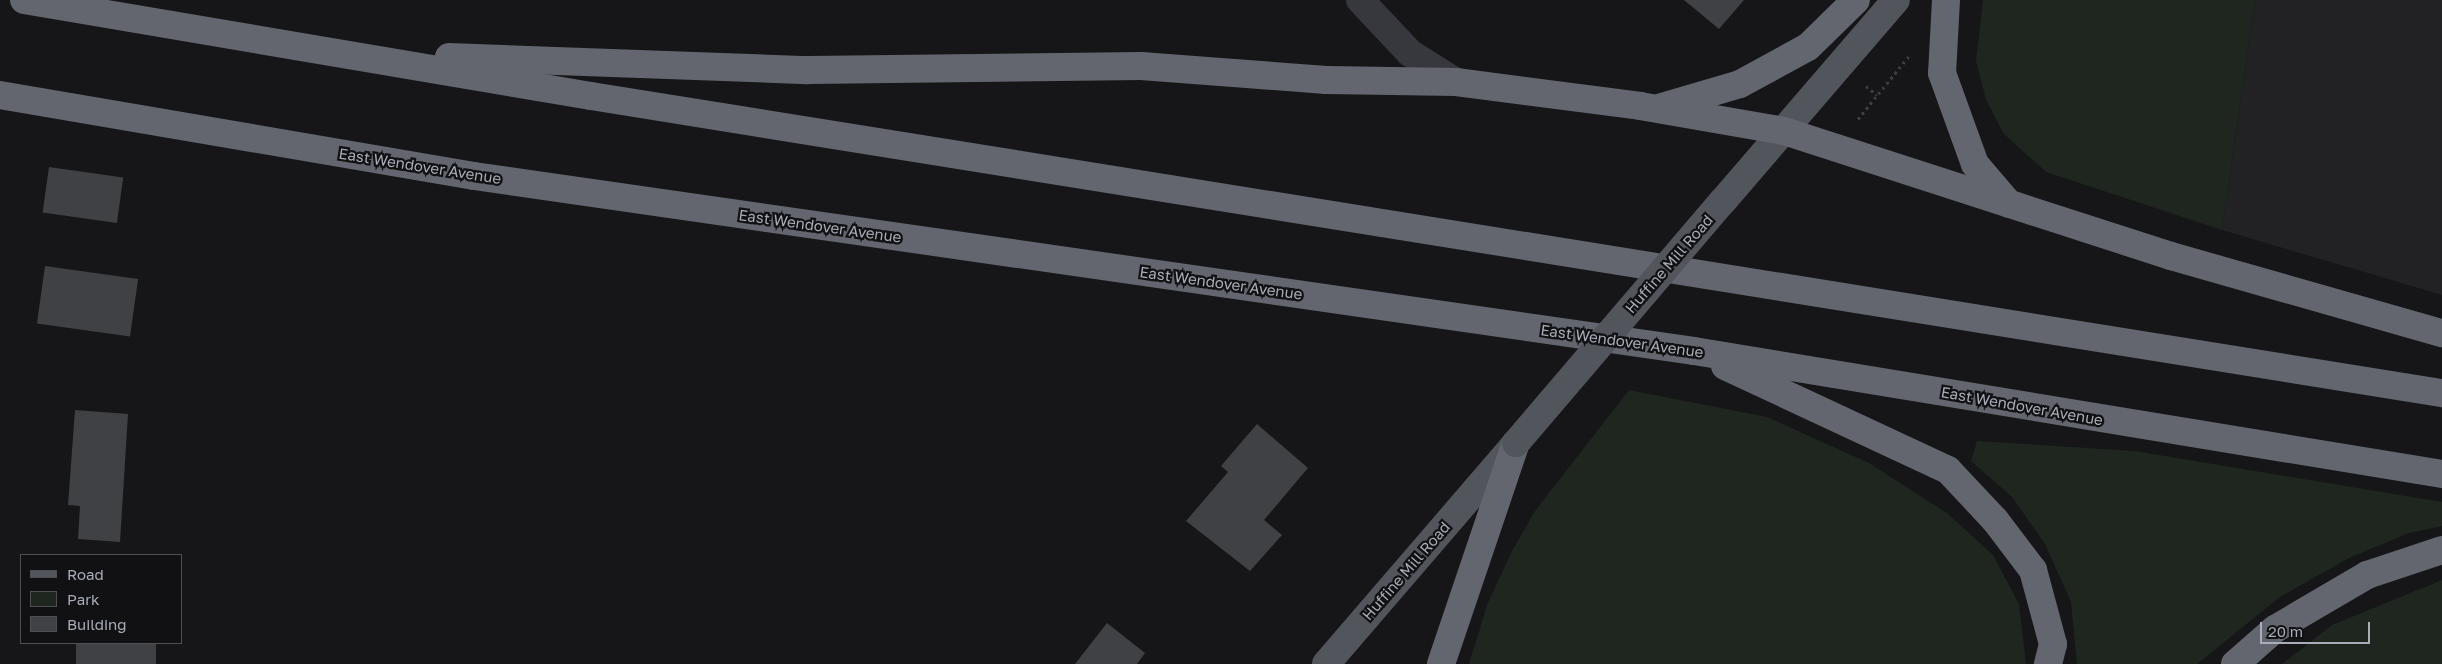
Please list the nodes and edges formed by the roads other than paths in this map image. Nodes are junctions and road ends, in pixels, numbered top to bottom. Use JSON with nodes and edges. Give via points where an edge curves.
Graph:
{"nodes":[{"id":1,"x":24,"y":0,"type":"edge"},
{"id":2,"x":1360,"y":0,"type":"edge"},
{"id":3,"x":1856,"y":0,"type":"edge"},
{"id":4,"x":1896,"y":0,"type":"edge"},
{"id":5,"x":1946,"y":0,"type":"edge"},
{"id":6,"x":330,"y":52,"type":"junction"},
{"id":7,"x":1456,"y":82,"type":"junction"},
{"id":8,"x":0,"y":95,"type":"edge"},
{"id":9,"x":1656,"y":109,"type":"junction"},
{"id":10,"x":1784,"y":130,"type":"junction"},
{"id":11,"x":2009,"y":204,"type":"junction"},
{"id":12,"x":2442,"y":332,"type":"edge"},
{"id":13,"x":1694,"y":351,"type":"junction"},
{"id":14,"x":2442,"y":393,"type":"edge"},
{"id":15,"x":1516,"y":443,"type":"junction"},
{"id":16,"x":2442,"y":474,"type":"edge"},
{"id":17,"x":2442,"y":550,"type":"edge"},
{"id":18,"x":1326,"y":664,"type":"edge"},
{"id":19,"x":1441,"y":664,"type":"edge"},
{"id":20,"x":2048,"y":664,"type":"edge"},
{"id":21,"x":2234,"y":664,"type":"edge"}],
"edges":[{"from":1,"to":6,"type":"highway"},
{"from":2,"to":7,"type":"street","via":[[1410,53]]},
{"from":3,"to":9,"type":"highway","via":[[1808,46],[1740,84]]},
{"from":4,"to":10,"type":"main road","name":"Huffine Mill Road"},
{"from":5,"to":11,"type":"highway","via":[[1942,73],[1975,164]]},
{"from":6,"to":7,"type":"highway","via":[[808,70],[1141,66],[1326,80]]},
{"from":6,"to":14,"type":"highway"},
{"from":7,"to":9,"type":"highway"},
{"from":8,"to":13,"type":"highway","name":"East Wendover Avenue","via":[[484,177]]},
{"from":9,"to":10,"type":"highway"},
{"from":10,"to":11,"type":"highway"},
{"from":10,"to":15,"type":"main road","name":"Huffine Mill Road","bridge":true},
{"from":11,"to":12,"type":"highway","via":[[2171,256]]},
{"from":13,"to":16,"type":"highway","name":"East Wendover Avenue"},
{"from":13,"to":20,"type":"highway","via":[[1948,470],[1995,520],[2033,570],[2053,644]]},
{"from":15,"to":18,"type":"main road","name":"Huffine Mill Road"},
{"from":15,"to":19,"type":"highway"},
{"from":17,"to":21,"type":"highway","via":[[2367,575],[2275,629]]}]}
